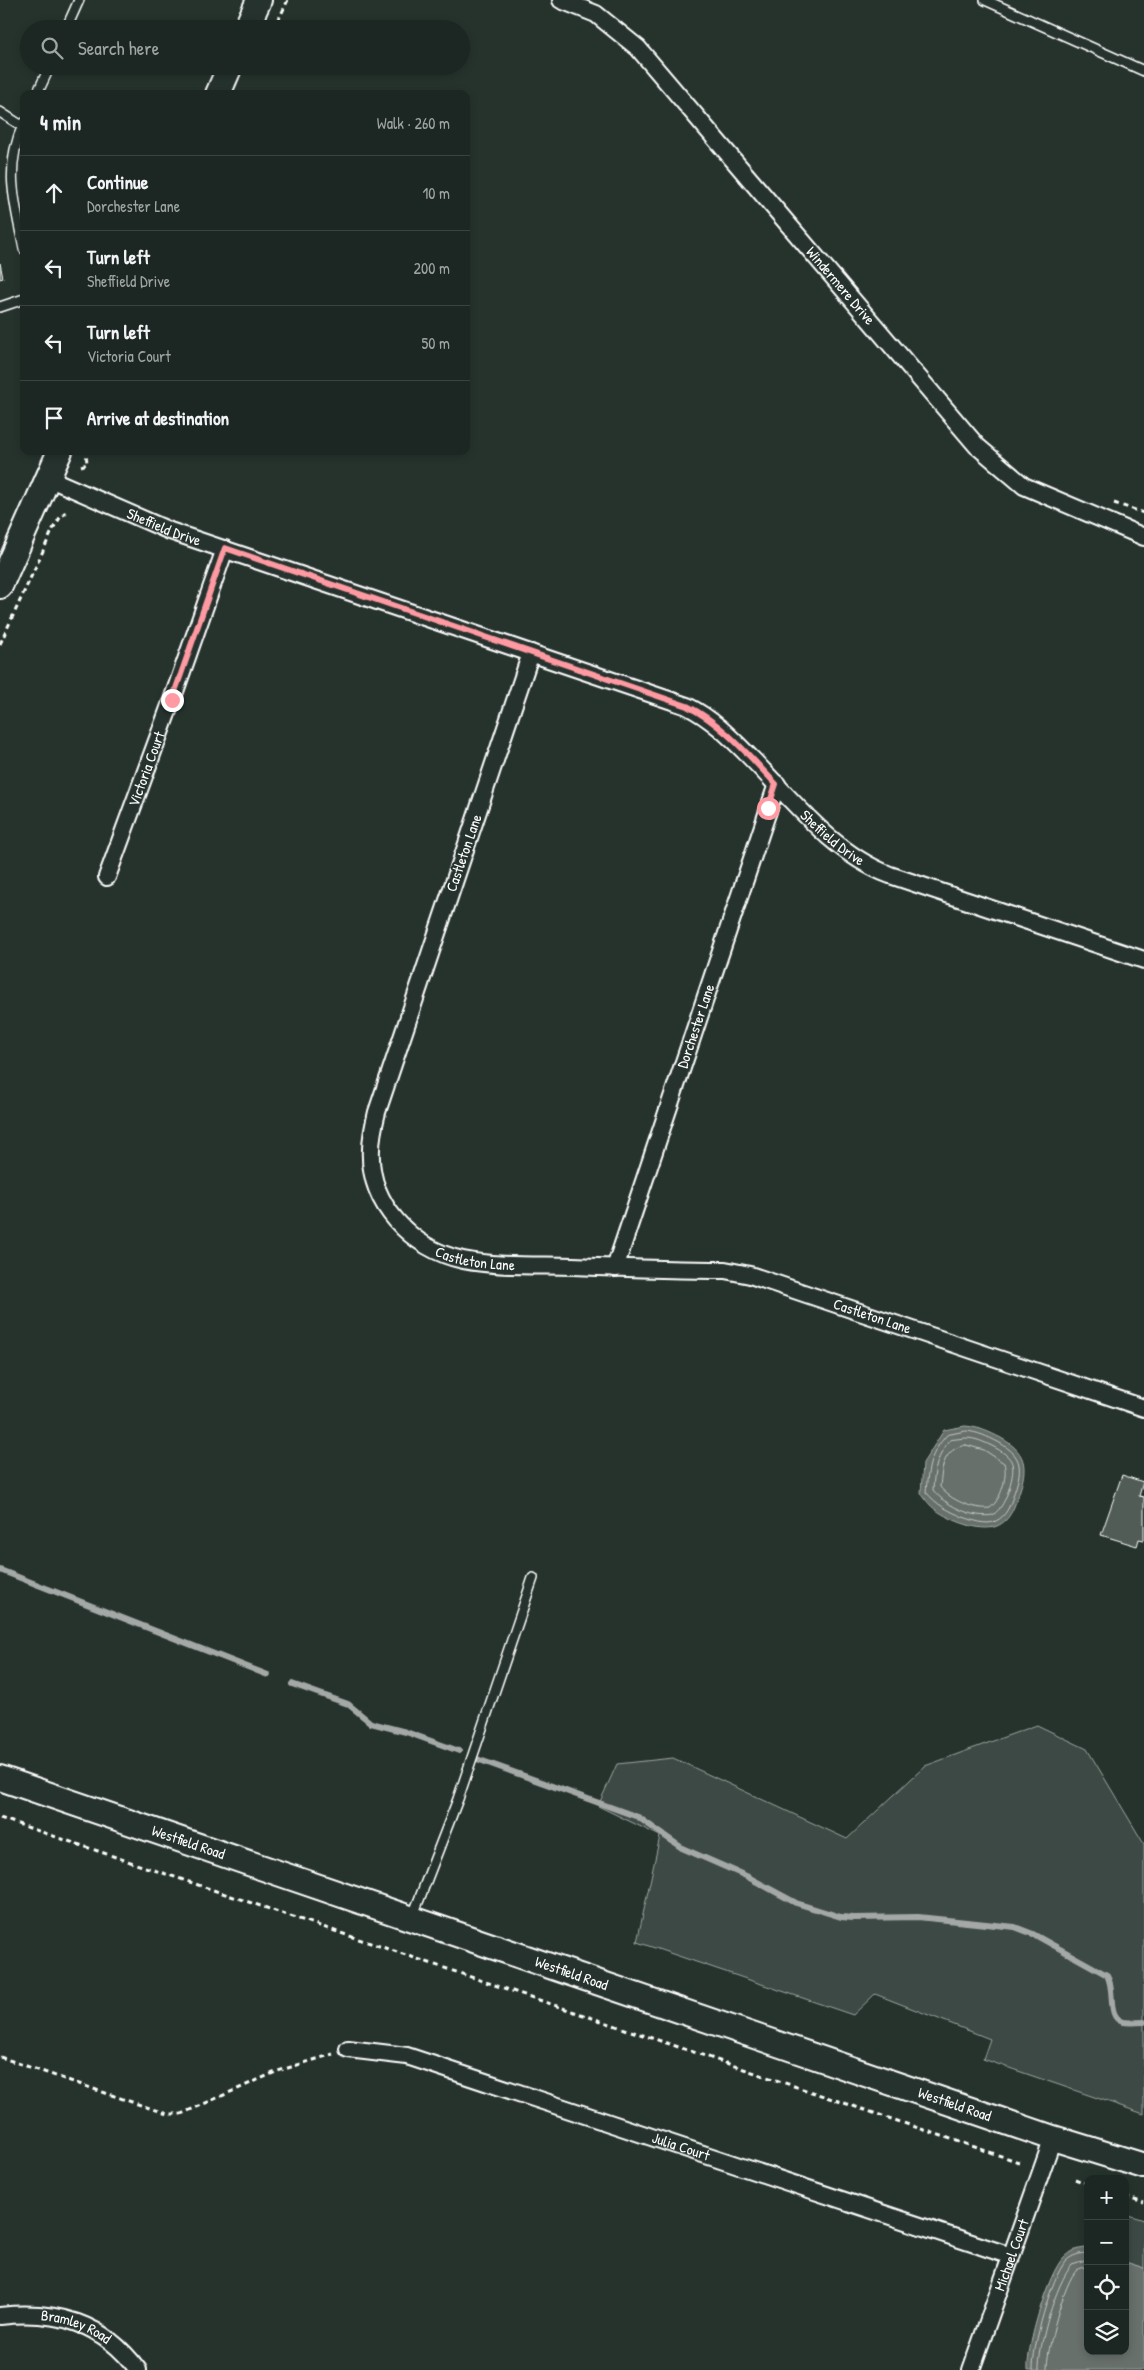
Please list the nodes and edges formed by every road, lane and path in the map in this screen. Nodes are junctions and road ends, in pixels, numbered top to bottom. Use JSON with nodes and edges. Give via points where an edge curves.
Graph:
{"nodes":[{"id":1,"x":80,"y":0,"type":"edge"},
{"id":2,"x":259,"y":0,"type":"edge"},
{"id":3,"x":288,"y":0,"type":"edge"},
{"id":4,"x":561,"y":0,"type":"edge"},
{"id":5,"x":985,"y":0,"type":"edge"},
{"id":6,"x":70,"y":20,"type":"edge"},
{"id":7,"x":250,"y":20,"type":"edge"},
{"id":8,"x":278,"y":20,"type":"edge"},
{"id":9,"x":1144,"y":71,"type":"edge"},
{"id":10,"x":46,"y":75,"type":"edge"},
{"id":11,"x":226,"y":75,"type":"edge"},
{"id":12,"x":39,"y":90,"type":"edge"},
{"id":13,"x":220,"y":90,"type":"edge"},
{"id":14,"x":0,"y":112,"type":"edge"},
{"id":15,"x":20,"y":122,"type":"edge"},
{"id":16,"x":20,"y":135,"type":"edge"},
{"id":17,"x":20,"y":228,"type":"edge"},
{"id":18,"x":20,"y":300,"type":"edge"},
{"id":19,"x":0,"y":307,"type":"edge"},
{"id":20,"x":58,"y":455,"type":"edge"},
{"id":21,"x":86,"y":455,"type":"edge"},
{"id":22,"x":81,"y":466,"type":"dead end"},
{"id":23,"x":48,"y":478,"type":"junction"},
{"id":24,"x":1107,"y":500,"type":"dead end"},
{"id":25,"x":62,"y":509,"type":"dead end"},
{"id":26,"x":1144,"y":513,"type":"edge"},
{"id":27,"x":1144,"y":537,"type":"edge"},
{"id":28,"x":225,"y":548,"type":"junction"},
{"id":29,"x":0,"y":586,"type":"edge"},
{"id":30,"x":0,"y":644,"type":"edge"},
{"id":31,"x":531,"y":653,"type":"junction"},
{"id":32,"x":776,"y":784,"type":"junction"},
{"id":33,"x":107,"y":877,"type":"dead end"},
{"id":34,"x":1144,"y":960,"type":"edge"},
{"id":35,"x":615,"y":1268,"type":"junction"},
{"id":36,"x":1144,"y":1408,"type":"edge"},
{"id":37,"x":533,"y":1578,"type":"dead end"},
{"id":38,"x":0,"y":1778,"type":"edge"},
{"id":39,"x":0,"y":1818,"type":"edge"},
{"id":40,"x":412,"y":1919,"type":"junction"},
{"id":41,"x":348,"y":2050,"type":"joint"},
{"id":42,"x":0,"y":2057,"type":"edge"},
{"id":43,"x":1053,"y":2138,"type":"junction"},
{"id":44,"x":1019,"y":2162,"type":"dead end"},
{"id":45,"x":1144,"y":2166,"type":"edge"},
{"id":46,"x":1074,"y":2179,"type":"dead end"},
{"id":47,"x":1084,"y":2183,"type":"edge"},
{"id":48,"x":1129,"y":2197,"type":"edge"},
{"id":49,"x":1144,"y":2202,"type":"edge"},
{"id":50,"x":1011,"y":2256,"type":"junction"},
{"id":51,"x":0,"y":2316,"type":"edge"},
{"id":52,"x":138,"y":2370,"type":"edge"},
{"id":53,"x":971,"y":2370,"type":"edge"}],
"edges":[{"from":1,"to":6,"type":"lane"},
{"from":2,"to":7,"type":"street"},
{"from":3,"to":8,"type":"path"},
{"from":4,"to":27,"type":"street","name":"Windermere Drive","via":[[596,14],[638,48],[978,446],[1024,486]]},
{"from":5,"to":9,"type":"lane"},
{"from":10,"to":12,"type":"lane"},
{"from":11,"to":13,"type":"street"},
{"from":14,"to":15,"type":"lane"},
{"from":16,"to":17,"type":"lane","via":[[11,168]]},
{"from":18,"to":19,"type":"lane"},
{"from":20,"to":23,"type":"street"},
{"from":21,"to":22,"type":"path","via":[[87,464]]},
{"from":23,"to":28,"type":"street","name":"Sheffield Drive","via":[[161,527]]},
{"from":23,"to":29,"type":"street"},
{"from":24,"to":26,"type":"path"},
{"from":25,"to":30,"type":"path","via":[[65,514],[54,527]]},
{"from":28,"to":31,"type":"street","name":"Sheffield Drive"},
{"from":28,"to":33,"type":"street","name":"Victoria Court"},
{"from":31,"to":32,"type":"street","name":"Sheffield Drive","via":[[667,698],[700,713],[723,730]]},
{"from":31,"to":35,"type":"street","name":"Castleton Lane","via":[[377,1112],[370,1150],[372,1168],[382,1200],[399,1224],[420,1243],[447,1255],[472,1262]]},
{"from":32,"to":34,"type":"street","name":"Sheffield Drive","via":[[839,846],[875,870]]},
{"from":32,"to":35,"type":"street","name":"Dorchester Lane"},
{"from":35,"to":36,"type":"street","name":"Castleton Lane","via":[[725,1270],[750,1275]]},
{"from":37,"to":40,"type":"lane","via":[[458,1799]]},
{"from":38,"to":40,"type":"street","name":"Westfield Road"},
{"from":39,"to":44,"type":"path"},
{"from":40,"to":43,"type":"street","name":"Westfield Road"},
{"from":41,"to":42,"type":"path","via":[[278,2072],[181,2114],[167,2114]]},
{"from":41,"to":50,"type":"street","name":"Julia Court","via":[[407,2056]]},
{"from":43,"to":45,"type":"street","name":"Westfield Road"},
{"from":43,"to":50,"type":"street","name":"Michael Court"},
{"from":46,"to":47,"type":"path"},
{"from":48,"to":49,"type":"path"},
{"from":50,"to":53,"type":"street","name":"Michael Court"},
{"from":51,"to":52,"type":"street","name":"Bramley Road","via":[[48,2314],[66,2318],[102,2335],[118,2347]]}]}
